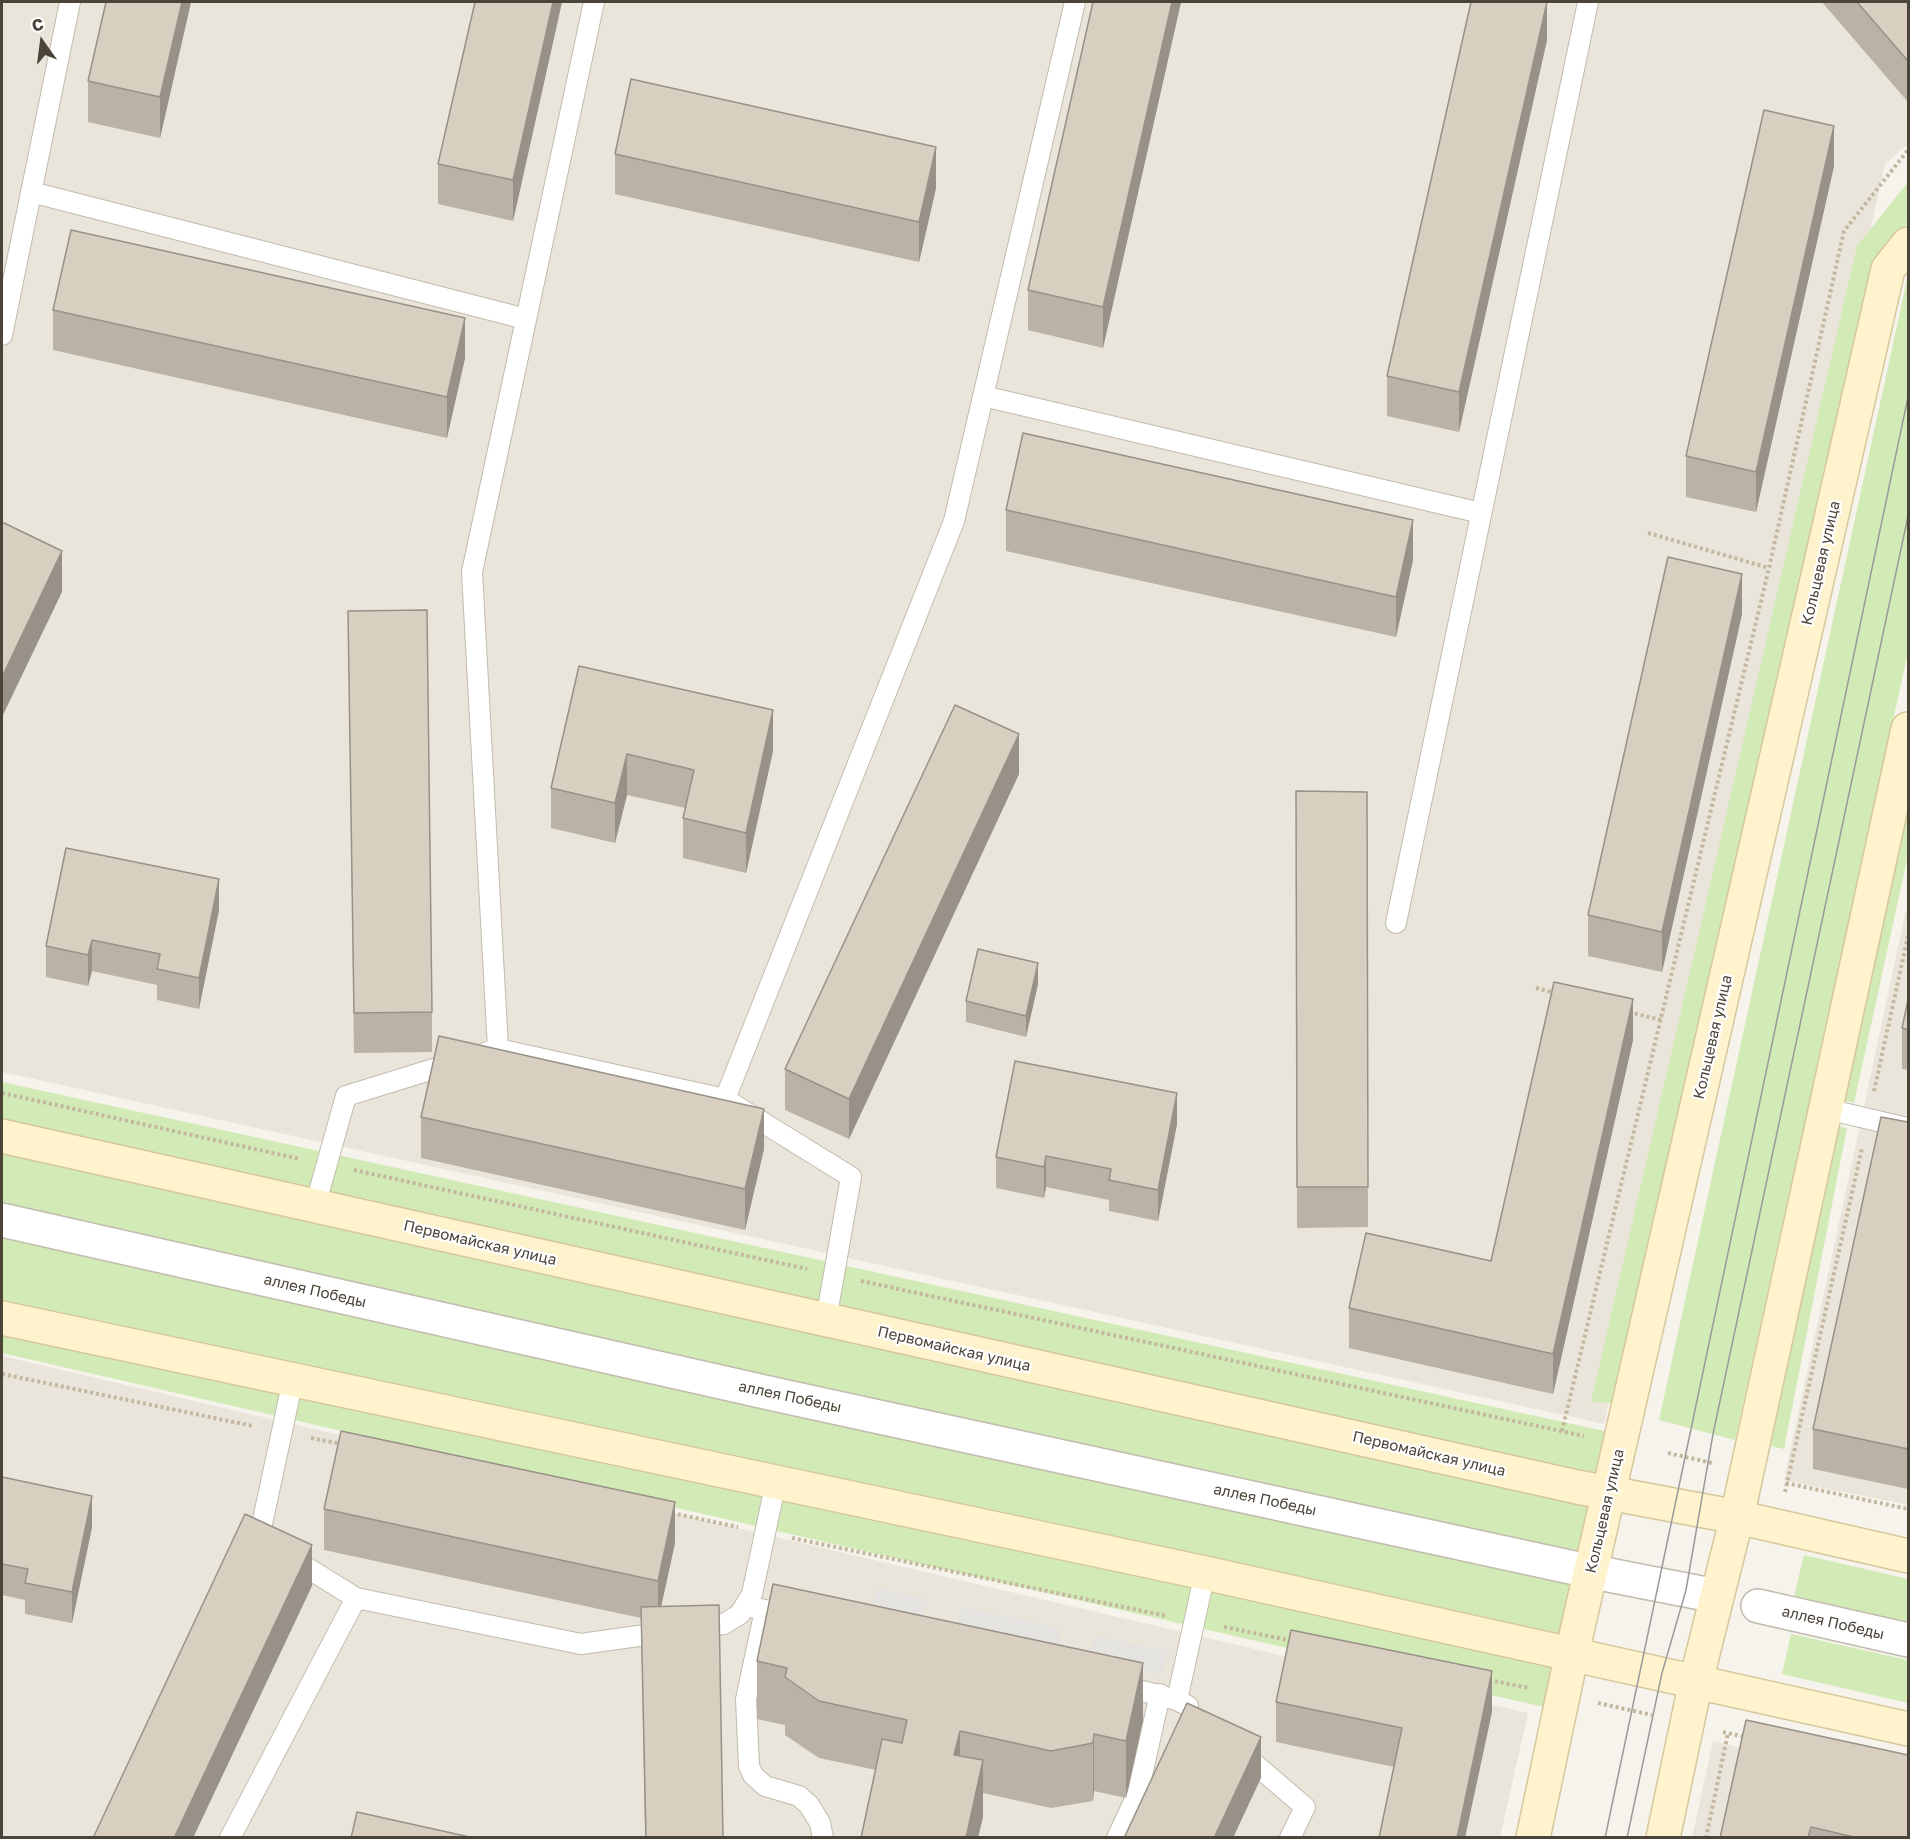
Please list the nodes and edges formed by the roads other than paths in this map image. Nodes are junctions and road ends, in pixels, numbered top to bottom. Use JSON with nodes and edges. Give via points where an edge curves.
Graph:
{"nodes":[{"id":1,"x":70,"y":2,"type":"edge"},
{"id":2,"x":594,"y":2,"type":"edge"},
{"id":3,"x":1075,"y":2,"type":"edge"},
{"id":4,"x":1588,"y":2,"type":"edge"},
{"id":5,"x":31,"y":192,"type":"junction"},
{"id":6,"x":1908,"y":244,"type":"edge"},
{"id":7,"x":526,"y":319,"type":"junction"},
{"id":8,"x":2,"y":335,"type":"edge"},
{"id":9,"x":983,"y":396,"type":"junction"},
{"id":10,"x":1481,"y":513,"type":"junction"},
{"id":11,"x":1908,"y":729,"type":"edge"},
{"id":12,"x":1396,"y":923,"type":"dead end"},
{"id":13,"x":498,"y":1049,"type":"junction"},
{"id":14,"x":725,"y":1099,"type":"junction"},
{"id":15,"x":1826,"y":1109,"type":"junction"},
{"id":16,"x":1908,"y":1128,"type":"edge"},
{"id":17,"x":2,"y":1136,"type":"edge"},
{"id":18,"x":315,"y":1206,"type":"junction"},
{"id":19,"x":2,"y":1220,"type":"edge"},
{"id":20,"x":2,"y":1318,"type":"edge"},
{"id":21,"x":826,"y":1320,"type":"junction"},
{"id":22,"x":293,"y":1380,"type":"junction"},
{"id":23,"x":776,"y":1482,"type":"junction"},
{"id":24,"x":1610,"y":1494,"type":"junction"},
{"id":25,"x":1737,"y":1517,"type":"junction"},
{"id":26,"x":1908,"y":1556,"type":"edge"},
{"id":27,"x":1205,"y":1573,"type":"junction"},
{"id":28,"x":1701,"y":1593,"type":"dead end"},
{"id":29,"x":356,"y":1598,"type":"junction"},
{"id":30,"x":1758,"y":1606,"type":"dead end"},
{"id":31,"x":756,"y":1608,"type":"junction"},
{"id":32,"x":816,"y":1621,"type":"edge"},
{"id":33,"x":1908,"y":1640,"type":"edge"},
{"id":34,"x":1572,"y":1653,"type":"junction"},
{"id":35,"x":1101,"y":1681,"type":"edge"},
{"id":36,"x":1696,"y":1681,"type":"junction"},
{"id":37,"x":1135,"y":1689,"type":"junction"},
{"id":38,"x":1168,"y":1697,"type":"junction"},
{"id":39,"x":1131,"y":1708,"type":"edge"},
{"id":40,"x":1200,"y":1717,"type":"edge"},
{"id":41,"x":1908,"y":1729,"type":"edge"},
{"id":42,"x":1226,"y":1739,"type":"edge"},
{"id":43,"x":230,"y":1838,"type":"edge"},
{"id":44,"x":823,"y":1838,"type":"edge"},
{"id":45,"x":1117,"y":1838,"type":"edge"},
{"id":46,"x":1290,"y":1838,"type":"edge"},
{"id":47,"x":1533,"y":1838,"type":"edge"},
{"id":48,"x":1663,"y":1838,"type":"edge"}],
"edges":[{"from":1,"to":5,"type":"lane"},
{"from":2,"to":7,"type":"lane"},
{"from":3,"to":9,"type":"lane"},
{"from":4,"to":10,"type":"lane"},
{"from":5,"to":7,"type":"lane"},
{"from":5,"to":8,"type":"lane"},
{"from":6,"to":24,"type":"street","name":"Кольцевая улица","via":[[1887,269]]},
{"from":7,"to":13,"type":"lane","via":[[472,572]]},
{"from":9,"to":10,"type":"lane"},
{"from":9,"to":14,"type":"lane","via":[[954,521]]},
{"from":10,"to":12,"type":"lane"},
{"from":11,"to":15,"type":"street"},
{"from":13,"to":14,"type":"lane"},
{"from":13,"to":18,"type":"lane","via":[[346,1096]]},
{"from":14,"to":21,"type":"lane","via":[[851,1177]]},
{"from":15,"to":16,"type":"lane"},
{"from":15,"to":25,"type":"street"},
{"from":17,"to":18,"type":"street","name":"Первомайская улица"},
{"from":18,"to":21,"type":"street","name":"Первомайская улица"},
{"from":19,"to":28,"type":"street","name":"аллея Победы","via":[[778,1395]]},
{"from":20,"to":22,"type":"street"},
{"from":21,"to":24,"type":"street","name":"Первомайская улица"},
{"from":22,"to":23,"type":"street"},
{"from":22,"to":29,"type":"lane","via":[[259,1538]]},
{"from":23,"to":27,"type":"street"},
{"from":23,"to":31,"type":"lane"},
{"from":24,"to":25,"type":"street","name":"Первомайская улица"},
{"from":24,"to":34,"type":"street","name":"Кольцевая улица"},
{"from":25,"to":26,"type":"street","name":"Первомайская улица"},
{"from":25,"to":36,"type":"street"},
{"from":27,"to":34,"type":"street"},
{"from":27,"to":38,"type":"lane","via":[[1194,1621]]},
{"from":29,"to":31,"type":"lane","via":[[581,1644],[714,1627]]},
{"from":29,"to":43,"type":"lane"},
{"from":30,"to":33,"type":"street","name":"аллея Победы"},
{"from":31,"to":32,"type":"lane","via":[[791,1625]]},
{"from":31,"to":44,"type":"lane","via":[[746,1699],[749,1766],[765,1786],[799,1796],[810,1805]]},
{"from":34,"to":36,"type":"street"},
{"from":34,"to":47,"type":"street","name":"Кольцевая улица"},
{"from":35,"to":37,"type":"lane"},
{"from":36,"to":41,"type":"street"},
{"from":36,"to":48,"type":"street"},
{"from":37,"to":38,"type":"lane"},
{"from":37,"to":39,"type":"lane"},
{"from":38,"to":40,"type":"lane"},
{"from":38,"to":45,"type":"lane","via":[[1138,1793]]},
{"from":42,"to":46,"type":"lane","via":[[1305,1807]]}]}
